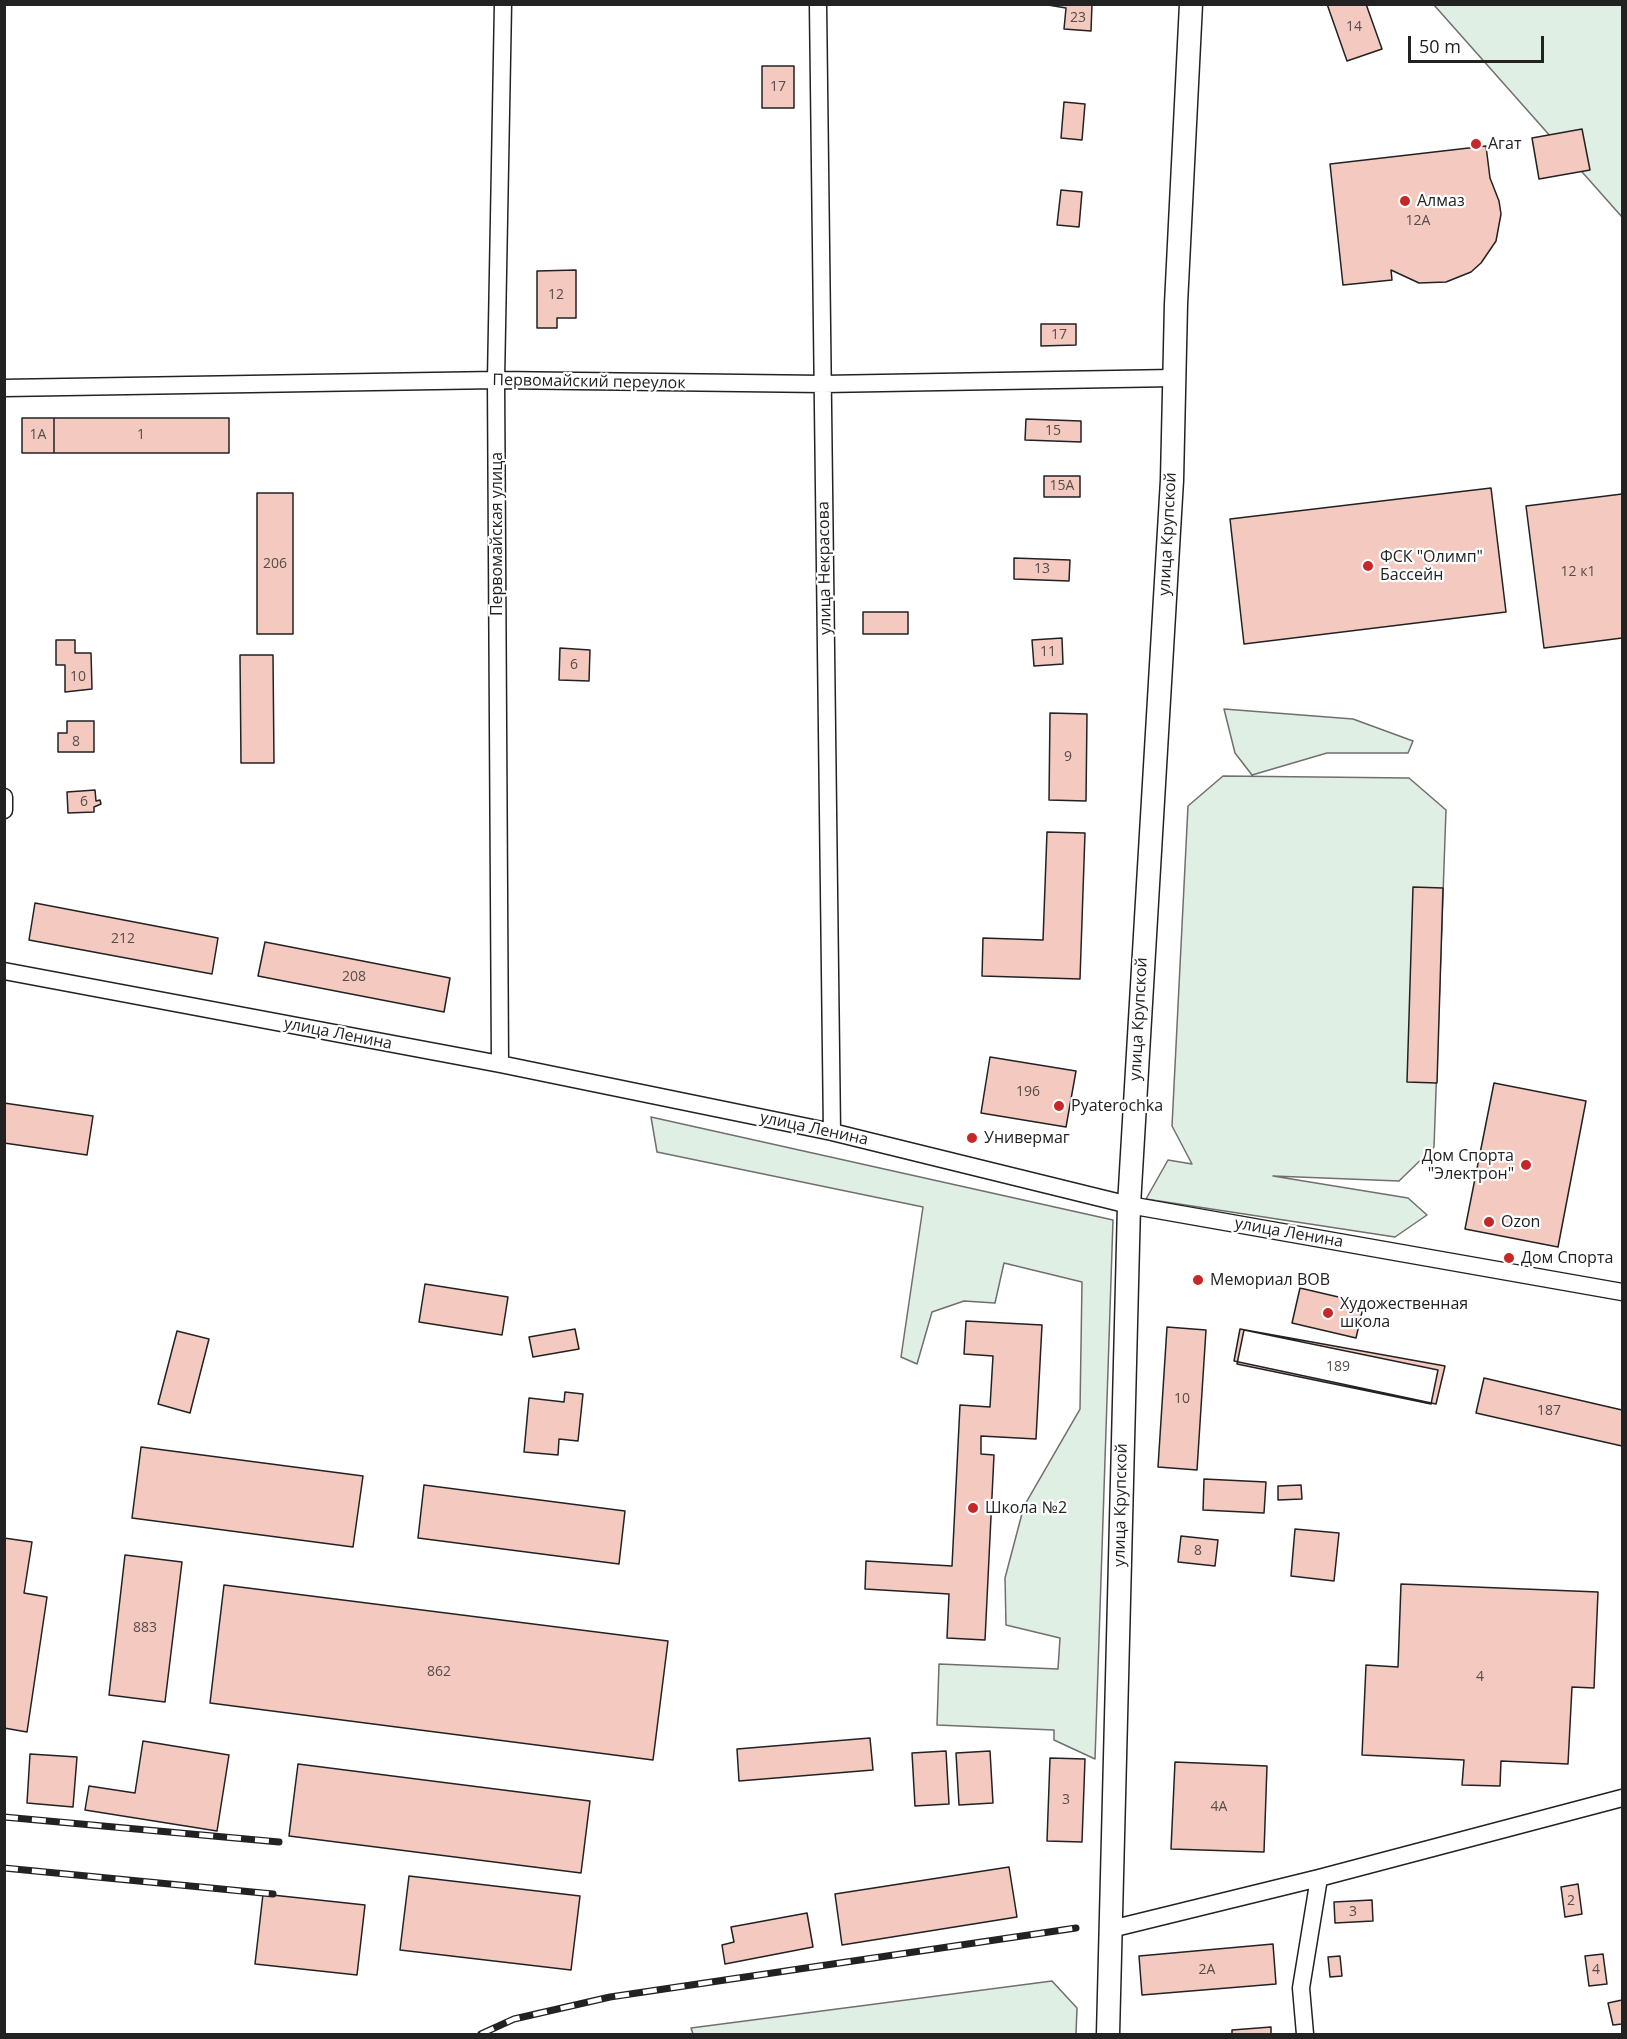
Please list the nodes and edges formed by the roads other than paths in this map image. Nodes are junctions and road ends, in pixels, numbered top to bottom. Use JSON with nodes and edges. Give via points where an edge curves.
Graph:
{"nodes":[{"id":1,"x":503,"y":4,"type":"edge"},
{"id":2,"x":818,"y":4,"type":"edge"},
{"id":3,"x":1191,"y":4,"type":"edge"},
{"id":4,"x":1174,"y":378,"type":"junction"},
{"id":5,"x":496,"y":380,"type":"junction"},
{"id":6,"x":823,"y":384,"type":"junction"},
{"id":7,"x":4,"y":388,"type":"edge"},
{"id":8,"x":4,"y":797,"type":"edge"},
{"id":9,"x":4,"y":810,"type":"edge"},
{"id":10,"x":4,"y":971,"type":"edge"},
{"id":11,"x":500,"y":1064,"type":"junction"},
{"id":12,"x":832,"y":1132,"type":"junction"},
{"id":13,"x":1129,"y":1205,"type":"junction"},
{"id":14,"x":1623,"y":1292,"type":"edge"},
{"id":15,"x":1623,"y":1798,"type":"edge"},
{"id":16,"x":1319,"y":1878,"type":"junction"},
{"id":17,"x":1111,"y":1929,"type":"junction"},
{"id":18,"x":1108,"y":2034,"type":"edge"},
{"id":19,"x":1305,"y":2034,"type":"edge"}],
"edges":[{"from":1,"to":5,"type":"street","name":"Первомайская улица"},
{"from":2,"to":6,"type":"street","name":"улица Некрасова"},
{"from":3,"to":4,"type":"street","name":"улица Крупской"},
{"from":4,"to":6,"type":"street","name":"Первомайский переулок"},
{"from":4,"to":13,"type":"street","name":"улица Крупской","via":[[1172,480]]},
{"from":5,"to":6,"type":"street","name":"Первомайский переулок"},
{"from":5,"to":7,"type":"street","name":"Первомайский переулок"},
{"from":5,"to":11,"type":"street","name":"Первомайская улица"},
{"from":6,"to":12,"type":"street","name":"улица Некрасова"},
{"from":8,"to":9,"type":"street"},
{"from":10,"to":11,"type":"street","name":"улица Ленина"},
{"from":11,"to":12,"type":"street","name":"улица Ленина"},
{"from":12,"to":13,"type":"street","name":"улица Ленина"},
{"from":13,"to":14,"type":"street","name":"улица Ленина"},
{"from":13,"to":17,"type":"street","name":"улица Крупской"},
{"from":15,"to":16,"type":"street"},
{"from":16,"to":17,"type":"street"},
{"from":16,"to":19,"type":"street","via":[[1301,1988]]},
{"from":17,"to":18,"type":"street","name":"улица Крупской"}]}
